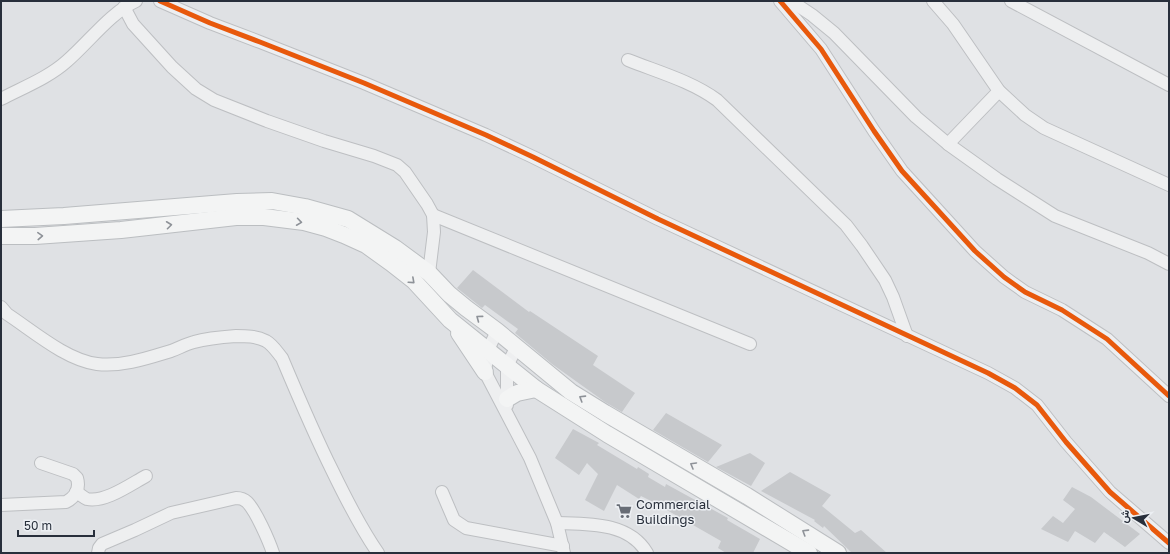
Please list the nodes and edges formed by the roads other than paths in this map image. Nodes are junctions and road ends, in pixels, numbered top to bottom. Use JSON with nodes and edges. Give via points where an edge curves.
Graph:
{"nodes":[{"id":1,"x":136,"y":1,"type":"edge"},
{"id":2,"x":160,"y":1,"type":"edge"},
{"id":3,"x":780,"y":1,"type":"edge"},
{"id":4,"x":790,"y":1,"type":"edge"},
{"id":5,"x":934,"y":1,"type":"edge"},
{"id":6,"x":1011,"y":1,"type":"edge"},
{"id":7,"x":124,"y":7,"type":"junction"},
{"id":8,"x":628,"y":60,"type":"dead end"},
{"id":9,"x":1169,"y":85,"type":"edge"},
{"id":10,"x":999,"y":90,"type":"junction"},
{"id":11,"x":1,"y":99,"type":"edge"},
{"id":12,"x":948,"y":144,"type":"junction"},
{"id":13,"x":1169,"y":185,"type":"edge"},
{"id":14,"x":236,"y":209,"type":"junction"},
{"id":15,"x":434,"y":215,"type":"junction"},
{"id":16,"x":1,"y":219,"type":"edge"},
{"id":17,"x":1,"y":236,"type":"edge"},
{"id":18,"x":1169,"y":264,"type":"edge"},
{"id":19,"x":429,"y":273,"type":"junction"},
{"id":20,"x":1,"y":307,"type":"edge"},
{"id":21,"x":450,"y":320,"type":"junction"},
{"id":22,"x":497,"y":331,"type":"junction"},
{"id":23,"x":907,"y":336,"type":"junction"},
{"id":24,"x":750,"y":344,"type":"dead end"},
{"id":25,"x":516,"y":348,"type":"junction"},
{"id":26,"x":488,"y":350,"type":"junction"},
{"id":27,"x":507,"y":366,"type":"junction"},
{"id":28,"x":485,"y":372,"type":"junction"},
{"id":29,"x":536,"y":389,"type":"junction"},
{"id":30,"x":1169,"y":396,"type":"edge"},
{"id":31,"x":506,"y":399,"type":"junction"},
{"id":32,"x":508,"y":418,"type":"junction"},
{"id":33,"x":41,"y":463,"type":"dead end"},
{"id":34,"x":146,"y":476,"type":"dead end"},
{"id":35,"x":76,"y":492,"type":"junction"},
{"id":36,"x":442,"y":492,"type":"dead end"},
{"id":37,"x":1,"y":505,"type":"edge"},
{"id":38,"x":557,"y":523,"type":"junction"},
{"id":39,"x":1169,"y":543,"type":"edge"},
{"id":40,"x":563,"y":550,"type":"edge"},
{"id":41,"x":98,"y":553,"type":"edge"},
{"id":42,"x":273,"y":553,"type":"edge"},
{"id":43,"x":378,"y":553,"type":"edge"},
{"id":44,"x":646,"y":553,"type":"edge"},
{"id":45,"x":809,"y":553,"type":"edge"},
{"id":46,"x":838,"y":553,"type":"edge"}],
"edges":[{"from":1,"to":7,"type":"street"},
{"from":2,"to":23,"type":"street","via":[[486,135],[658,220]]},
{"from":3,"to":30,"type":"street","via":[[821,49],[902,171],[976,251],[1025,292],[1078,319],[1107,339]]},
{"from":4,"to":12,"type":"street","via":[[834,33],[916,117]]},
{"from":5,"to":10,"type":"street","via":[[957,29]]},
{"from":6,"to":9,"type":"street"},
{"from":7,"to":11,"type":"street","via":[[66,62],[42,79]]},
{"from":7,"to":15,"type":"street","via":[[133,24],[196,89],[214,100],[267,121],[397,165],[405,172]]},
{"from":8,"to":23,"type":"street","via":[[709,94],[846,225],[885,280]]},
{"from":10,"to":12,"type":"street"},
{"from":10,"to":13,"type":"street","via":[[1025,115],[1044,128]]},
{"from":12,"to":18,"type":"street","via":[[1055,216]]},
{"from":14,"to":16,"type":"main road"},
{"from":17,"to":14,"type":"main road","one_way":true,"via":[[106,231]]},
{"from":14,"to":19,"type":"main road","via":[[272,201],[305,207],[348,220],[389,244]]},
{"from":14,"to":21,"type":"main road","one_way":true,"via":[[264,217],[304,222],[326,228],[366,245],[414,281]]},
{"from":15,"to":19,"type":"street"},
{"from":15,"to":24,"type":"street"},
{"from":22,"to":19,"type":"main road","one_way":true,"via":[[449,294]]},
{"from":20,"to":43,"type":"street","via":[[58,348],[76,358],[97,364],[126,363],[213,338],[246,336],[266,341],[282,358],[317,440],[364,532]]},
{"from":21,"to":26,"type":"main road"},
{"from":21,"to":28,"type":"main road"},
{"from":22,"to":25,"type":"main road"},
{"from":22,"to":26,"type":"street"},
{"from":23,"to":39,"type":"street","via":[[944,351],[1015,388],[1037,406],[1110,492]]},
{"from":25,"to":27,"type":"street"},
{"from":46,"to":25,"type":"main road","one_way":true,"via":[[578,396]]},
{"from":26,"to":27,"type":"main road"},
{"from":26,"to":28,"type":"street"},
{"from":27,"to":29,"type":"main road"},
{"from":27,"to":31,"type":"street"},
{"from":28,"to":32,"type":"street"},
{"from":29,"to":31,"type":"main road","via":[[517,393]]},
{"from":29,"to":45,"type":"main road","via":[[607,434]]},
{"from":31,"to":32,"type":"street"},
{"from":32,"to":38,"type":"street","via":[[530,458]]},
{"from":33,"to":35,"type":"street","via":[[77,478]]},
{"from":34,"to":35,"type":"street","via":[[106,497],[86,499]]},
{"from":35,"to":37,"type":"street","via":[[71,500],[66,502]]},
{"from":36,"to":40,"type":"street","via":[[454,520],[466,528]]},
{"from":38,"to":40,"type":"street"},
{"from":38,"to":44,"type":"street","via":[[608,526],[635,539]]},
{"from":41,"to":42,"type":"street","via":[[102,544],[171,513],[236,498],[249,503]]}]}
